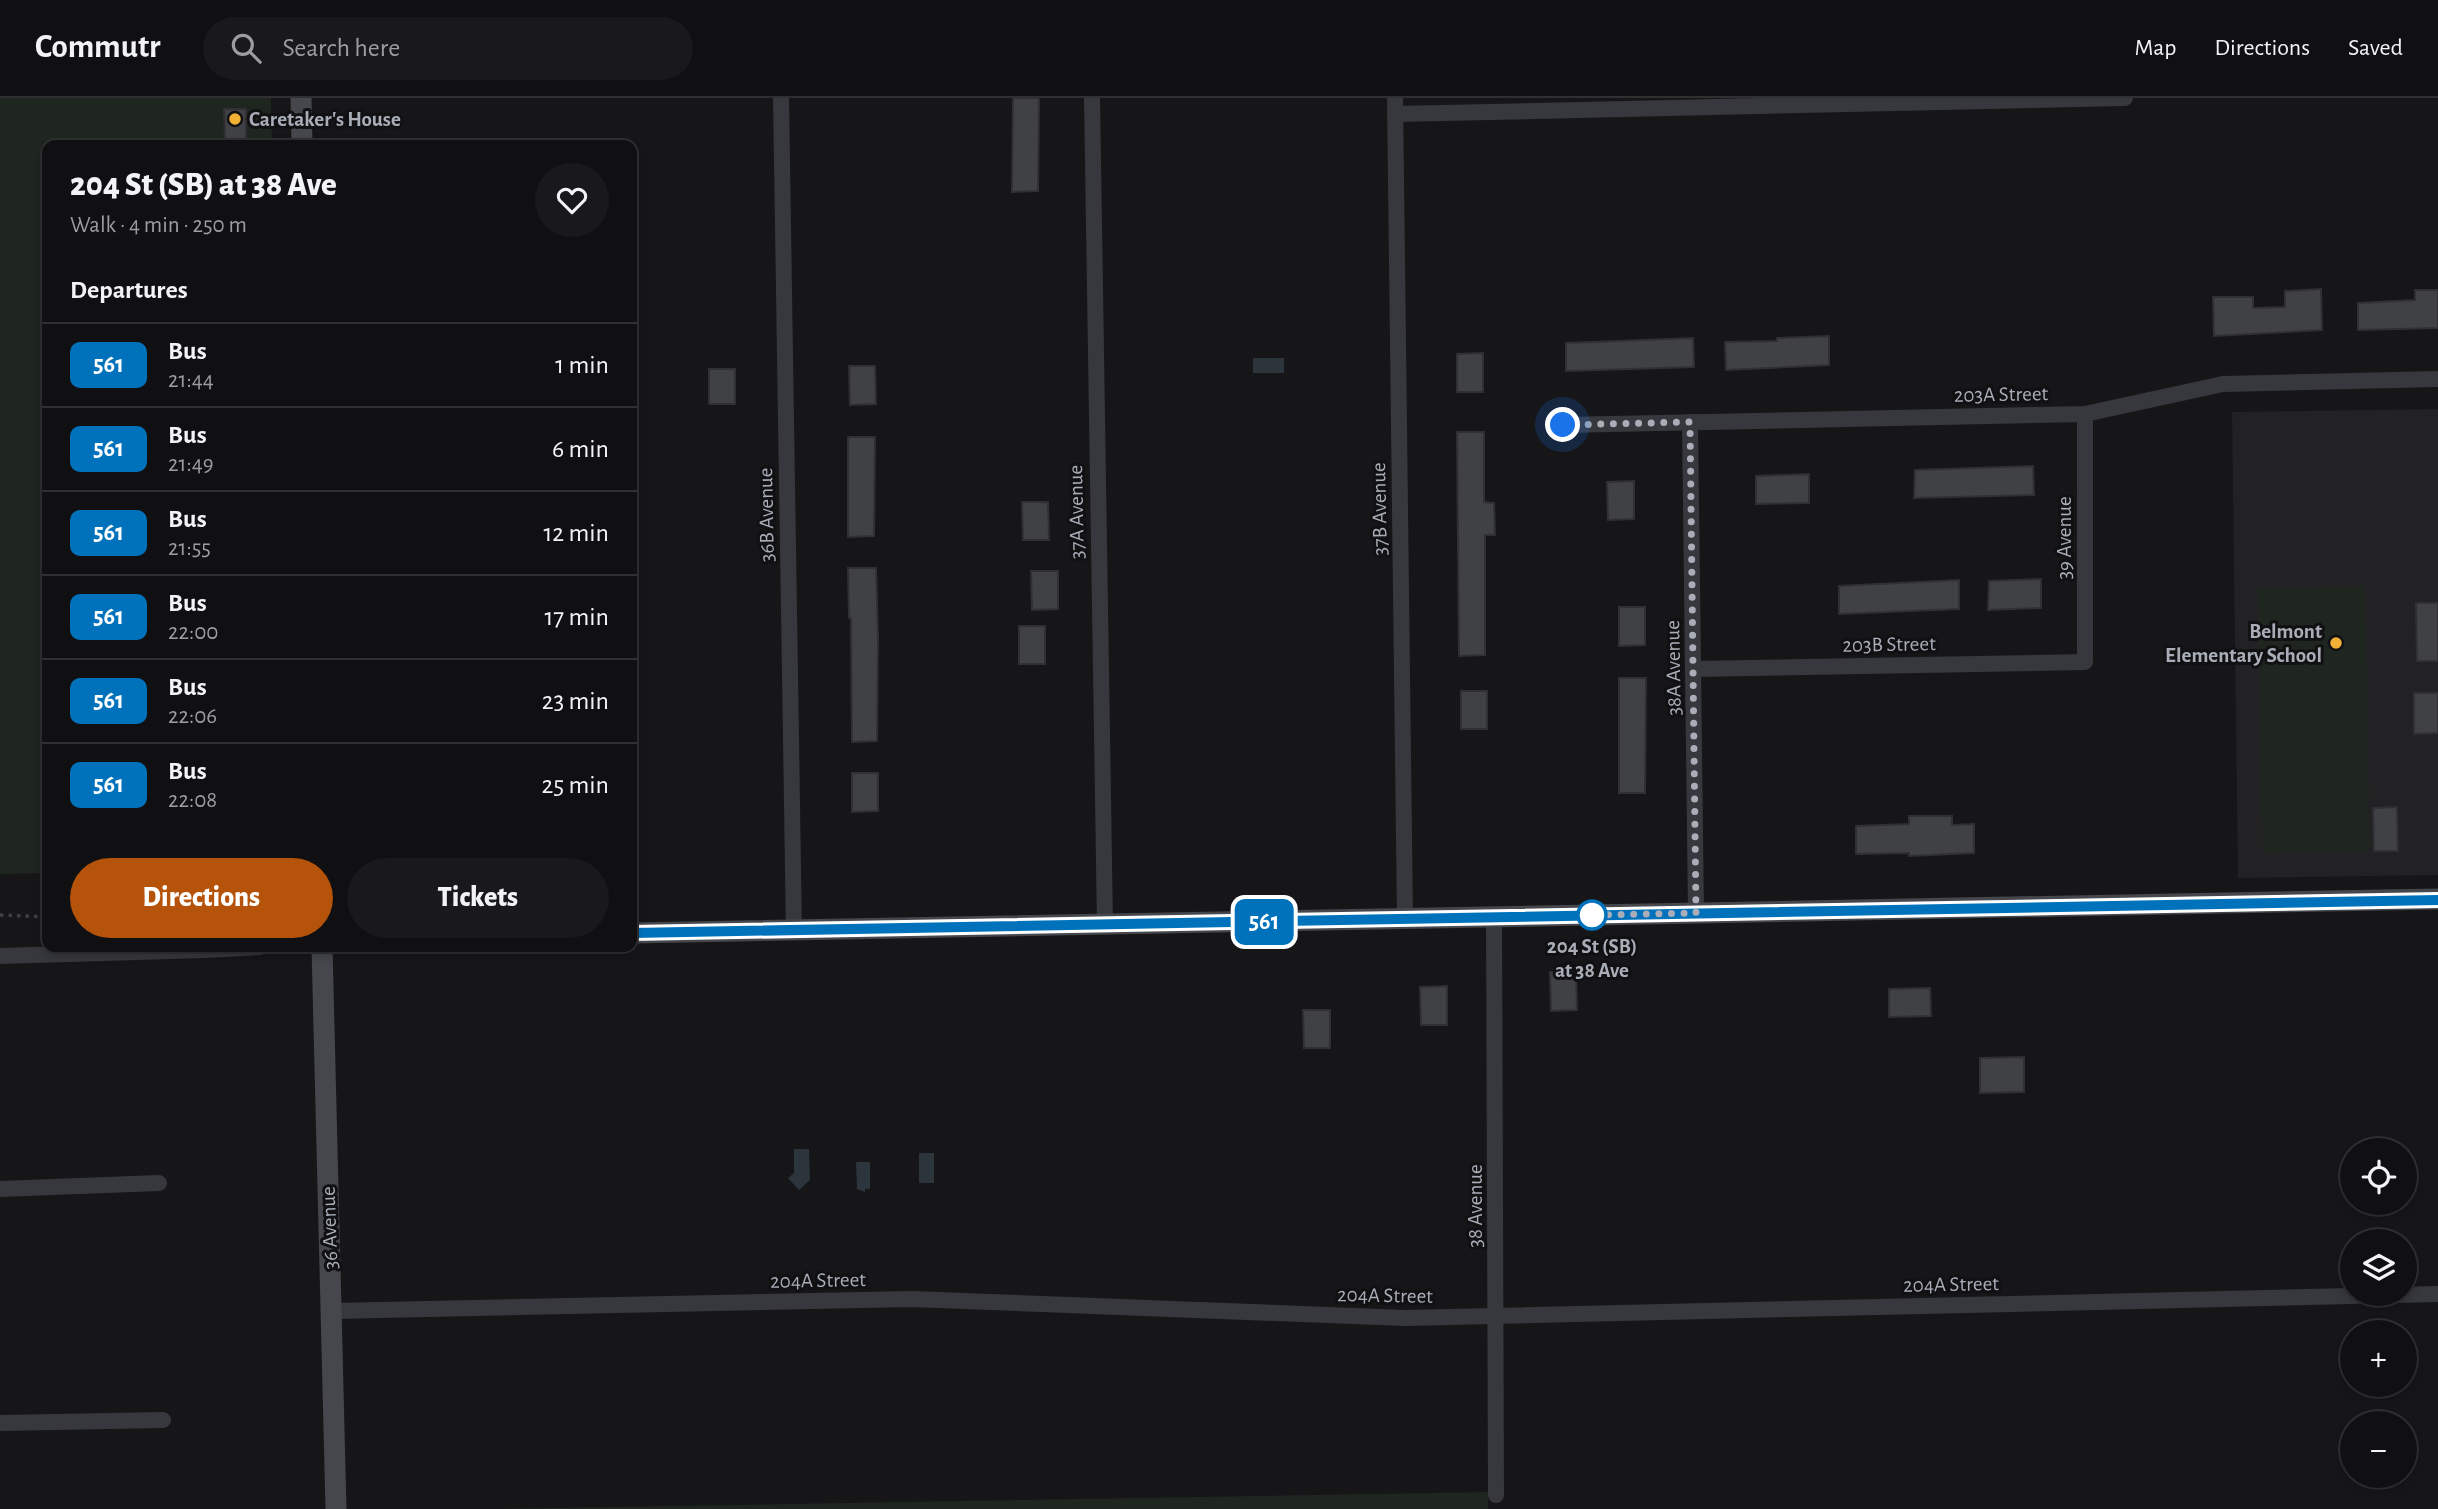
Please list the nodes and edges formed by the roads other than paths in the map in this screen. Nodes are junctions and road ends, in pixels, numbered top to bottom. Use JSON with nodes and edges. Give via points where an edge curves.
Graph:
{"nodes":[{"id":1,"x":301,"y":98,"type":"edge"},
{"id":2,"x":781,"y":98,"type":"edge"},
{"id":3,"x":1092,"y":98,"type":"edge"},
{"id":4,"x":2125,"y":98,"type":"edge"},
{"id":5,"x":1395,"y":106,"type":"edge"},
{"id":6,"x":302,"y":140,"type":"edge"},
{"id":7,"x":2438,"y":379,"type":"edge"},
{"id":8,"x":2085,"y":414,"type":"junction"},
{"id":9,"x":1690,"y":422,"type":"junction"},
{"id":10,"x":1563,"y":425,"type":"dead end"},
{"id":11,"x":2085,"y":662,"type":"joint"},
{"id":12,"x":1694,"y":669,"type":"junction"},
{"id":13,"x":2438,"y":900,"type":"edge"},
{"id":14,"x":1696,"y":913,"type":"junction"},
{"id":15,"x":1494,"y":918,"type":"junction"},
{"id":16,"x":1405,"y":919,"type":"junction"},
{"id":17,"x":1105,"y":925,"type":"junction"},
{"id":18,"x":794,"y":932,"type":"junction"},
{"id":19,"x":637,"y":933,"type":"edge"},
{"id":20,"x":137,"y":952,"type":"edge"},
{"id":21,"x":322,"y":952,"type":"edge"},
{"id":22,"x":0,"y":956,"type":"edge"},
{"id":23,"x":159,"y":1183,"type":"dead end"},
{"id":24,"x":0,"y":1189,"type":"edge"},
{"id":25,"x":2438,"y":1294,"type":"edge"},
{"id":26,"x":332,"y":1311,"type":"junction"},
{"id":27,"x":1497,"y":1315,"type":"junction"},
{"id":28,"x":163,"y":1420,"type":"dead end"},
{"id":29,"x":0,"y":1423,"type":"edge"},
{"id":30,"x":1496,"y":1495,"type":"dead end"},
{"id":31,"x":336,"y":1509,"type":"edge"}],
"edges":[{"from":1,"to":6,"type":"street"},
{"from":2,"to":18,"type":"street","name":"36B Avenue"},
{"from":3,"to":17,"type":"street","name":"37A Avenue"},
{"from":4,"to":5,"type":"street"},
{"from":5,"to":16,"type":"street","name":"37B Avenue"},
{"from":7,"to":8,"type":"street","name":"203A Street","via":[[2223,384]]},
{"from":8,"to":9,"type":"street","name":"203A Street"},
{"from":8,"to":11,"type":"street","name":"39 Avenue"},
{"from":9,"to":10,"type":"street","name":"203A Street"},
{"from":9,"to":12,"type":"street","name":"38A Avenue"},
{"from":11,"to":12,"type":"street","name":"203B Street"},
{"from":12,"to":14,"type":"street","name":"38A Avenue"},
{"from":13,"to":14,"type":"street"},
{"from":14,"to":15,"type":"street"},
{"from":15,"to":16,"type":"street"},
{"from":15,"to":27,"type":"street","name":"38 Avenue"},
{"from":16,"to":17,"type":"street"},
{"from":17,"to":18,"type":"street"},
{"from":18,"to":19,"type":"street"},
{"from":20,"to":22,"type":"street"},
{"from":21,"to":26,"type":"street","name":"36 Avenue"},
{"from":23,"to":24,"type":"street"},
{"from":25,"to":27,"type":"street","name":"204A Street"},
{"from":26,"to":27,"type":"street","name":"204A Street","via":[[912,1299],[1405,1318]]},
{"from":26,"to":31,"type":"street","name":"36 Avenue"},
{"from":27,"to":30,"type":"street","name":"38 Avenue"},
{"from":28,"to":29,"type":"street"}]}
